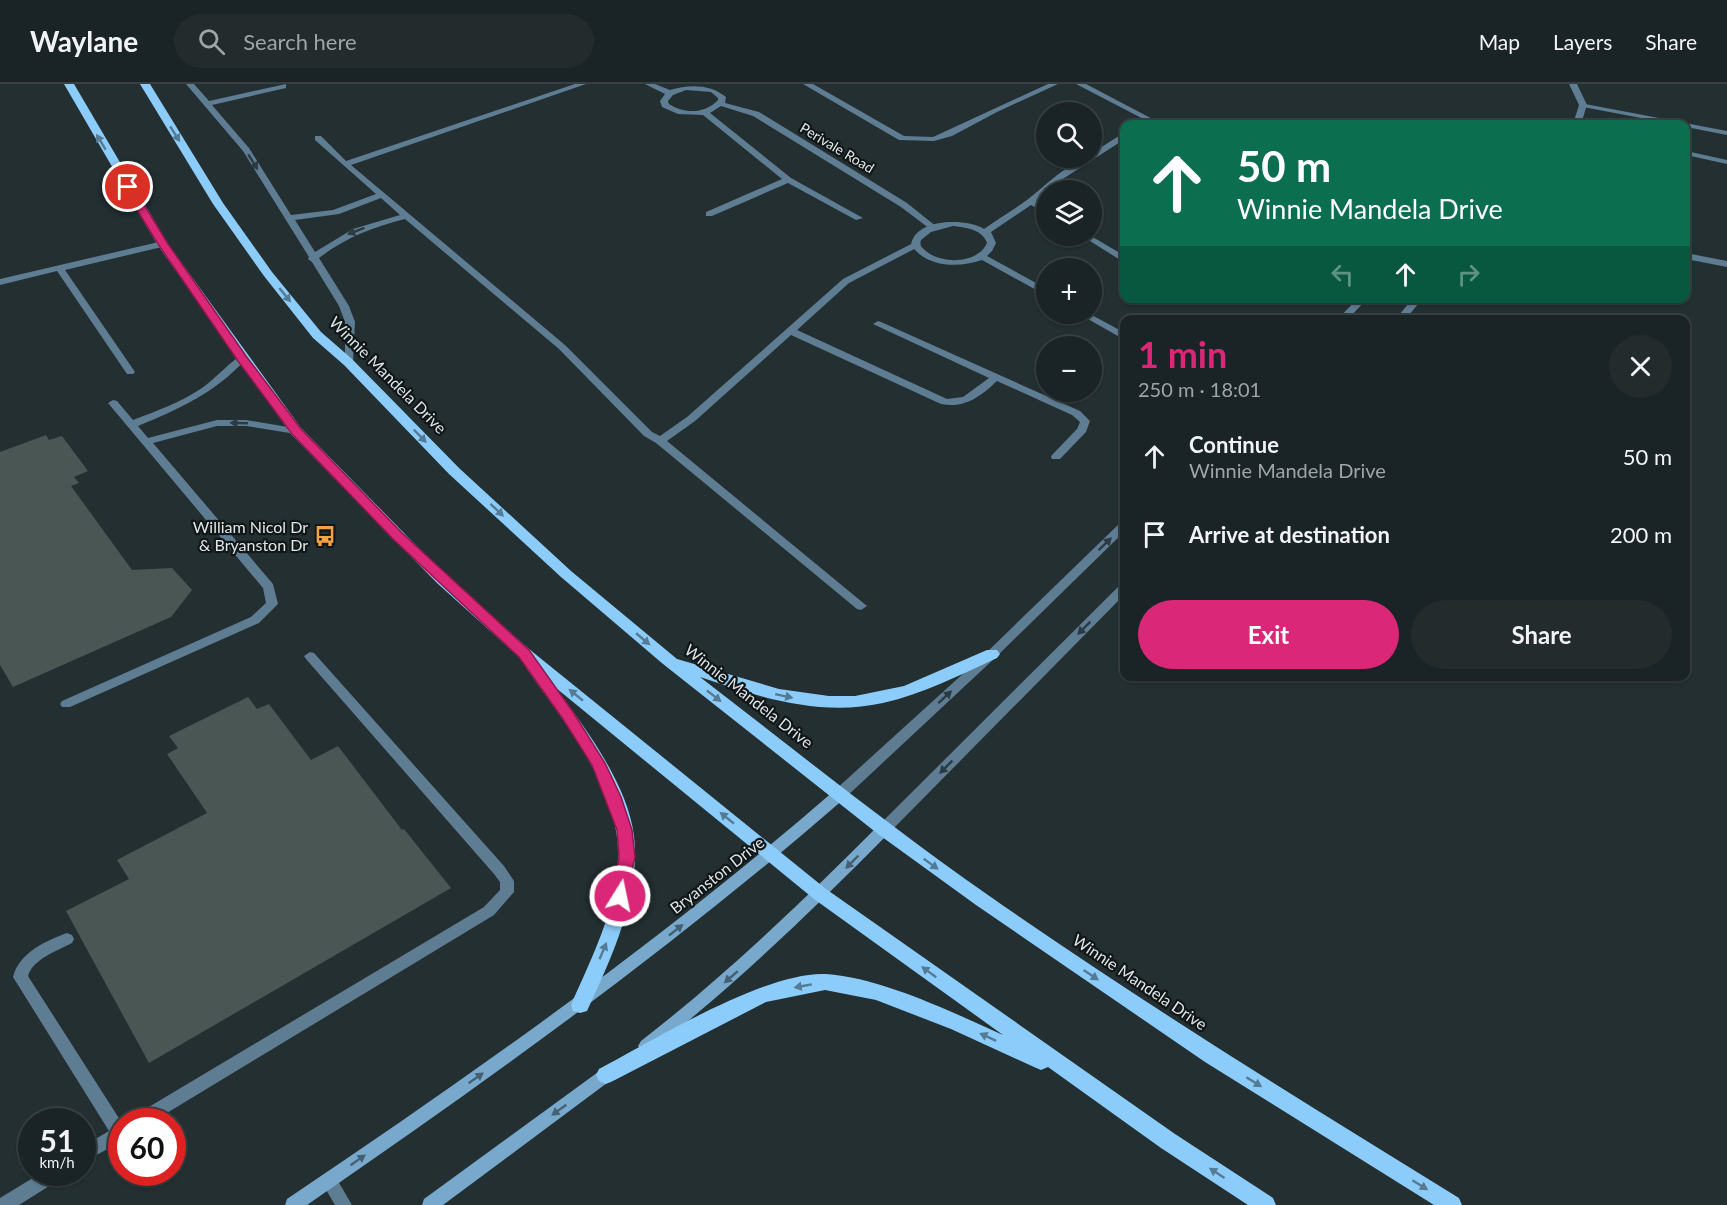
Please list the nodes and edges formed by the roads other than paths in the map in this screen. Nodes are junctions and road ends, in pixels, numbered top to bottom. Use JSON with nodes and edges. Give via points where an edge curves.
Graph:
{"nodes":[{"id":1,"x":69,"y":84,"type":"edge"},
{"id":2,"x":145,"y":84,"type":"edge"},
{"id":3,"x":190,"y":84,"type":"edge"},
{"id":4,"x":582,"y":84,"type":"edge"},
{"id":5,"x":649,"y":84,"type":"edge"},
{"id":6,"x":807,"y":84,"type":"edge"},
{"id":7,"x":1054,"y":84,"type":"edge"},
{"id":8,"x":1080,"y":84,"type":"edge"},
{"id":9,"x":1573,"y":84,"type":"edge"},
{"id":10,"x":283,"y":86,"type":"dead end"},
{"id":11,"x":670,"y":93,"type":"junction"},
{"id":12,"x":208,"y":104,"type":"junction"},
{"id":13,"x":721,"y":104,"type":"junction"},
{"id":14,"x":1583,"y":105,"type":"junction"},
{"id":15,"x":704,"y":112,"type":"junction"},
{"id":16,"x":1146,"y":120,"type":"edge"},
{"id":17,"x":1578,"y":120,"type":"edge"},
{"id":18,"x":1660,"y":120,"type":"edge"},
{"id":19,"x":1690,"y":126,"type":"edge"},
{"id":20,"x":1727,"y":133,"type":"edge"},
{"id":21,"x":318,"y":138,"type":"dead end"},
{"id":22,"x":1120,"y":139,"type":"edge"},
{"id":23,"x":1102,"y":150,"type":"edge"},
{"id":24,"x":1690,"y":154,"type":"edge"},
{"id":25,"x":1727,"y":162,"type":"edge"},
{"id":26,"x":345,"y":164,"type":"junction"},
{"id":27,"x":1074,"y":168,"type":"edge"},
{"id":28,"x":788,"y":180,"type":"junction"},
{"id":29,"x":381,"y":195,"type":"junction"},
{"id":30,"x":1031,"y":201,"type":"junction"},
{"id":31,"x":1036,"y":204,"type":"edge"},
{"id":32,"x":709,"y":214,"type":"dead end"},
{"id":33,"x":406,"y":216,"type":"junction"},
{"id":34,"x":287,"y":218,"type":"junction"},
{"id":35,"x":859,"y":218,"type":"dead end"},
{"id":36,"x":933,"y":226,"type":"junction"},
{"id":37,"x":986,"y":232,"type":"junction"},
{"id":38,"x":163,"y":244,"type":"junction"},
{"id":39,"x":917,"y":244,"type":"junction"},
{"id":40,"x":1102,"y":246,"type":"edge"},
{"id":41,"x":983,"y":257,"type":"junction"},
{"id":42,"x":1120,"y":257,"type":"edge"},
{"id":43,"x":1690,"y":257,"type":"edge"},
{"id":44,"x":312,"y":259,"type":"junction"},
{"id":45,"x":1727,"y":264,"type":"edge"},
{"id":46,"x":58,"y":268,"type":"junction"},
{"id":47,"x":0,"y":282,"type":"edge"},
{"id":48,"x":1036,"y":287,"type":"edge"},
{"id":49,"x":1359,"y":303,"type":"edge"},
{"id":50,"x":1414,"y":303,"type":"edge"},
{"id":51,"x":1346,"y":315,"type":"edge"},
{"id":52,"x":1403,"y":315,"type":"edge"},
{"id":53,"x":878,"y":324,"type":"dead end"},
{"id":54,"x":1101,"y":324,"type":"edge"},
{"id":55,"x":789,"y":330,"type":"junction"},
{"id":56,"x":1120,"y":334,"type":"edge"},
{"id":57,"x":242,"y":358,"type":"junction"},
{"id":58,"x":348,"y":362,"type":"junction"},
{"id":59,"x":130,"y":372,"type":"dead end"},
{"id":60,"x":996,"y":377,"type":"junction"},
{"id":61,"x":113,"y":403,"type":"dead end"},
{"id":62,"x":131,"y":425,"type":"junction"},
{"id":63,"x":296,"y":431,"type":"junction"},
{"id":64,"x":660,"y":441,"type":"junction"},
{"id":65,"x":145,"y":442,"type":"junction"},
{"id":66,"x":1056,"y":457,"type":"dead end"},
{"id":67,"x":1120,"y":530,"type":"edge"},
{"id":68,"x":1120,"y":592,"type":"edge"},
{"id":69,"x":861,"y":606,"type":"dead end"},
{"id":70,"x":524,"y":653,"type":"junction"},
{"id":71,"x":992,"y":654,"type":"junction"},
{"id":72,"x":310,"y":656,"type":"dead end"},
{"id":73,"x":668,"y":660,"type":"junction"},
{"id":74,"x":66,"y":704,"type":"dead end"},
{"id":75,"x":840,"y":794,"type":"junction"},
{"id":76,"x":884,"y":829,"type":"junction"},
{"id":77,"x":772,"y":855,"type":"junction"},
{"id":78,"x":820,"y":894,"type":"junction"},
{"id":79,"x":67,"y":939,"type":"dead end"},
{"id":80,"x":580,"y":1005,"type":"junction"},
{"id":81,"x":606,"y":1075,"type":"junction"},
{"id":82,"x":1079,"y":1079,"type":"junction"},
{"id":83,"x":161,"y":1108,"type":"edge"},
{"id":84,"x":108,"y":1114,"type":"edge"},
{"id":85,"x":329,"y":1180,"type":"junction"},
{"id":86,"x":35,"y":1186,"type":"edge"},
{"id":87,"x":4,"y":1205,"type":"edge"},
{"id":88,"x":293,"y":1205,"type":"edge"},
{"id":89,"x":344,"y":1205,"type":"edge"},
{"id":90,"x":430,"y":1205,"type":"edge"},
{"id":91,"x":1266,"y":1205,"type":"edge"},
{"id":92,"x":1452,"y":1205,"type":"edge"}],
"edges":[{"from":38,"to":1,"type":"main road","one_way":true},
{"from":2,"to":58,"type":"main road","name":"Winnie Mandela Drive","one_way":true,"via":[[218,204],[268,274],[317,335]]},
{"from":3,"to":12,"type":"street"},
{"from":4,"to":26,"type":"street"},
{"from":5,"to":11,"type":"street"},
{"from":6,"to":7,"type":"street","via":[[902,138],[914,139],[950,134]]},
{"from":8,"to":16,"type":"street"},
{"from":9,"to":14,"type":"street"},
{"from":10,"to":12,"type":"street"},
{"from":11,"to":13,"type":"street","via":[[705,88],[719,93]]},
{"from":11,"to":15,"type":"street","via":[[664,101],[669,109]]},
{"from":12,"to":34,"type":"street","one_way":true,"via":[[246,150]]},
{"from":13,"to":15,"type":"street"},
{"from":13,"to":36,"type":"street","name":"Perivale Road","via":[[756,114]]},
{"from":14,"to":17,"type":"street"},
{"from":14,"to":18,"type":"street"},
{"from":15,"to":28,"type":"street"},
{"from":19,"to":20,"type":"street"},
{"from":21,"to":26,"type":"street"},
{"from":22,"to":23,"type":"street"},
{"from":24,"to":25,"type":"street"},
{"from":26,"to":29,"type":"street"},
{"from":27,"to":30,"type":"street"},
{"from":28,"to":32,"type":"street"},
{"from":28,"to":35,"type":"street"},
{"from":29,"to":33,"type":"street"},
{"from":29,"to":34,"type":"street","via":[[340,212]]},
{"from":30,"to":31,"type":"street"},
{"from":30,"to":37,"type":"street"},
{"from":33,"to":44,"type":"street","one_way":true,"via":[[341,236]]},
{"from":33,"to":64,"type":"street","via":[[562,347],[648,434]]},
{"from":34,"to":44,"type":"street"},
{"from":36,"to":37,"type":"street","via":[[965,224]]},
{"from":36,"to":39,"type":"street","via":[[922,232]]},
{"from":37,"to":41,"type":"street","via":[[993,245]]},
{"from":38,"to":46,"type":"street"},
{"from":38,"to":57,"type":"main road"},
{"from":39,"to":41,"type":"street","via":[[927,256],[943,261],[961,263]]},
{"from":39,"to":55,"type":"street","via":[[846,281]]},
{"from":40,"to":42,"type":"street"},
{"from":41,"to":48,"type":"street"},
{"from":43,"to":45,"type":"street"},
{"from":44,"to":58,"type":"street","via":[[344,306],[350,322]]},
{"from":46,"to":47,"type":"street"},
{"from":46,"to":59,"type":"street"},
{"from":49,"to":51,"type":"street"},
{"from":50,"to":52,"type":"street"},
{"from":53,"to":60,"type":"street"},
{"from":54,"to":56,"type":"street"},
{"from":55,"to":60,"type":"street","via":[[945,402],[958,404],[969,399]]},
{"from":55,"to":64,"type":"street","via":[[691,419]]},
{"from":57,"to":62,"type":"street","via":[[213,387]]},
{"from":57,"to":63,"type":"main road"},
{"from":58,"to":73,"type":"main road","name":"Winnie Mandela Drive","one_way":true,"via":[[454,471],[566,574]]},
{"from":60,"to":66,"type":"street","via":[[1085,420],[1082,430]]},
{"from":61,"to":62,"type":"street"},
{"from":62,"to":65,"type":"street"},
{"from":63,"to":65,"type":"street","one_way":true,"via":[[217,423]]},
{"from":63,"to":70,"type":"main road","via":[[398,536]]},
{"from":64,"to":69,"type":"street"},
{"from":65,"to":74,"type":"street","via":[[269,587],[272,604],[255,620]]},
{"from":71,"to":67,"type":"street","name":"Bryanston Drive","one_way":true},
{"from":68,"to":76,"type":"street","one_way":true},
{"from":77,"to":70,"type":"main road","one_way":true},
{"from":80,"to":70,"type":"main road","one_way":true,"via":[[608,940],[620,896],[627,857],[625,830],[598,763]]},
{"from":73,"to":71,"type":"main road","one_way":true,"via":[[754,690],[814,702],[845,702],[881,698],[920,686]]},
{"from":75,"to":71,"type":"street","name":"Bryanston Drive","one_way":true},
{"from":72,"to":83,"type":"street","via":[[499,870],[507,881],[507,892],[489,911]]},
{"from":73,"to":75,"type":"main road","name":"Winnie Mandela Drive","one_way":true},
{"from":75,"to":76,"type":"main road","name":"Winnie Mandela Drive"},
{"from":75,"to":77,"type":"main road","name":"Bryanston Drive"},
{"from":76,"to":78,"type":"main road","one_way":true},
{"from":76,"to":92,"type":"main road","name":"Winnie Mandela Drive","one_way":true,"via":[[1212,1056]]},
{"from":77,"to":78,"type":"main road"},
{"from":80,"to":77,"type":"main road","name":"Bryanston Drive","one_way":true},
{"from":78,"to":81,"type":"main road","one_way":true,"via":[[685,1017]]},
{"from":82,"to":78,"type":"main road","one_way":true},
{"from":79,"to":84,"type":"street","via":[[26,962],[20,977]]},
{"from":85,"to":80,"type":"main road","name":"Bryanston Drive","one_way":true},
{"from":82,"to":81,"type":"main road","one_way":true,"via":[[958,1023],[877,992],[825,982],[764,995]]},
{"from":81,"to":90,"type":"main road","one_way":true},
{"from":91,"to":82,"type":"main road","one_way":true},
{"from":85,"to":88,"type":"main road","name":"Bryanston Drive"},
{"from":85,"to":89,"type":"street"},
{"from":86,"to":87,"type":"street"}]}
